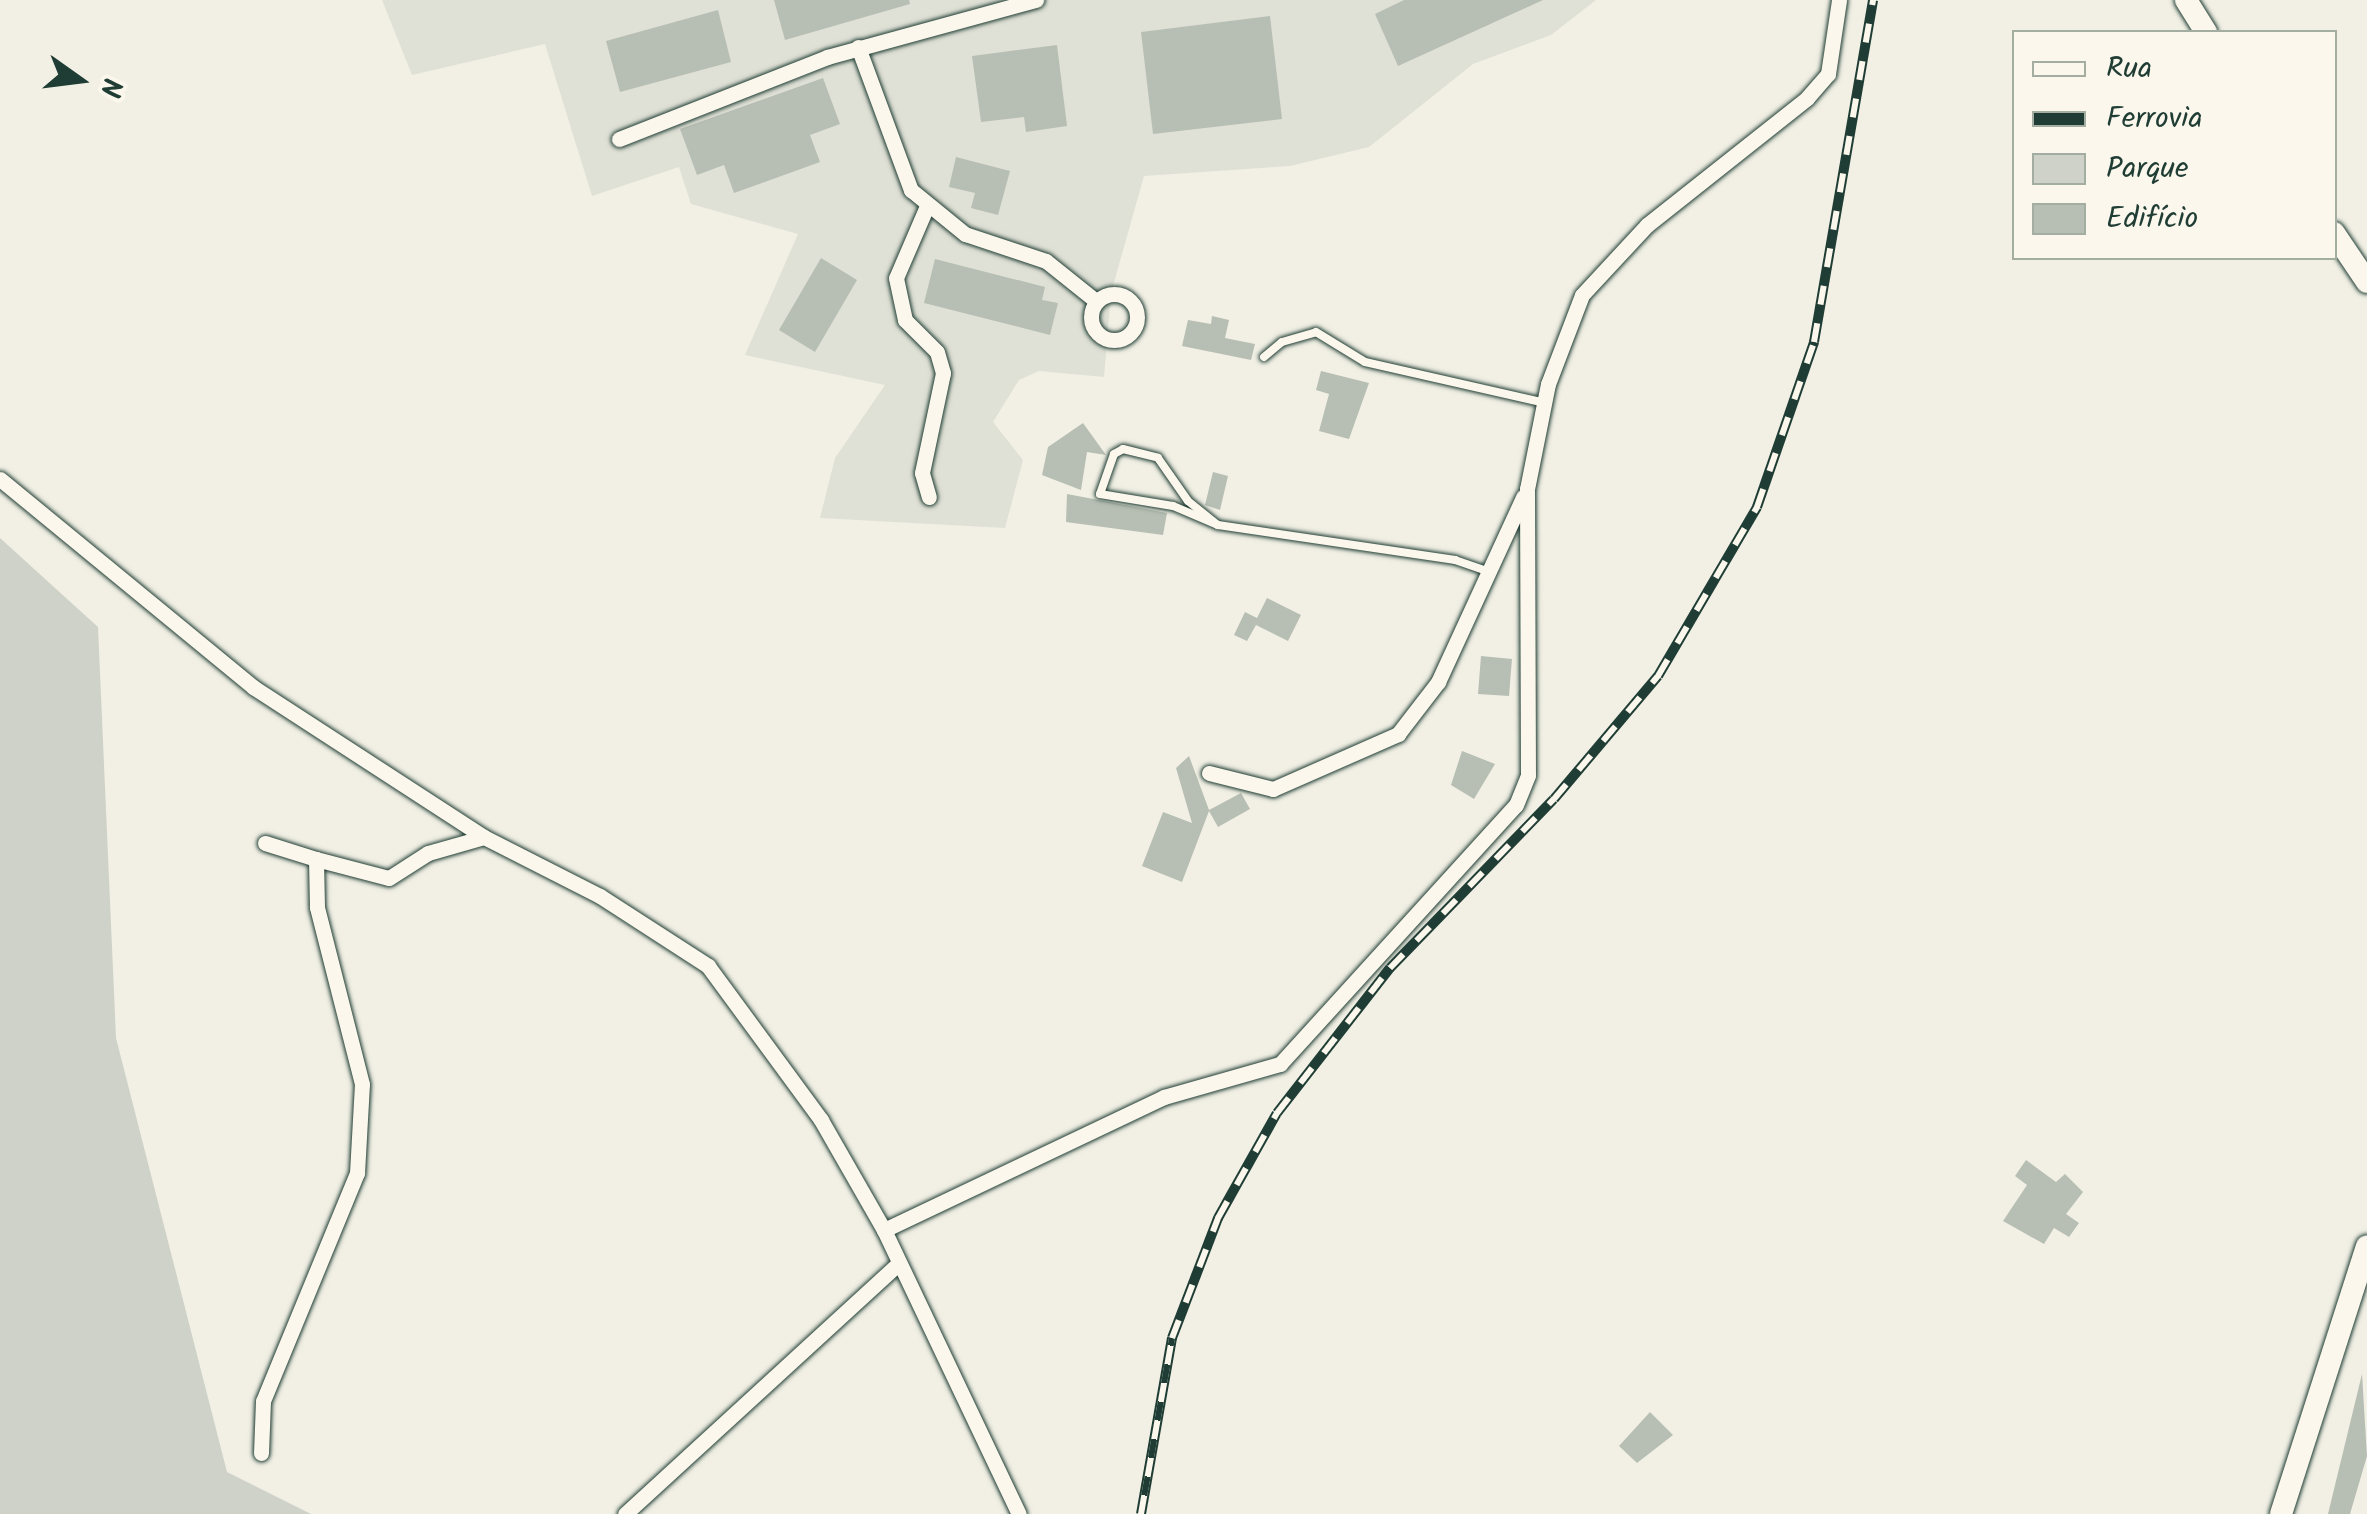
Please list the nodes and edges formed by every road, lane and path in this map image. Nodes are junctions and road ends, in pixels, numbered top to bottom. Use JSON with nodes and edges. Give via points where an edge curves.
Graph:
{"nodes":[{"id":1,"x":1036,"y":0,"type":"edge"},
{"id":2,"x":1839,"y":0,"type":"edge"},
{"id":3,"x":2186,"y":0,"type":"edge"},
{"id":4,"x":2205,"y":30,"type":"edge"},
{"id":5,"x":858,"y":48,"type":"junction"},
{"id":6,"x":619,"y":139,"type":"dead end"},
{"id":7,"x":928,"y":206,"type":"junction"},
{"id":8,"x":2337,"y":238,"type":"edge"},
{"id":9,"x":2366,"y":281,"type":"edge"},
{"id":10,"x":1096,"y":301,"type":"dead end"},
{"id":11,"x":1264,"y":357,"type":"dead end"},
{"id":12,"x":1544,"y":402,"type":"junction"},
{"id":13,"x":0,"y":479,"type":"edge"},
{"id":14,"x":1527,"y":489,"type":"junction"},
{"id":15,"x":929,"y":498,"type":"dead end"},
{"id":16,"x":1218,"y":524,"type":"junction"},
{"id":17,"x":1488,"y":572,"type":"junction"},
{"id":18,"x":1209,"y":773,"type":"dead end"},
{"id":19,"x":484,"y":838,"type":"junction"},
{"id":20,"x":265,"y":843,"type":"dead end"},
{"id":21,"x":316,"y":859,"type":"junction"},
{"id":22,"x":884,"y":1230,"type":"junction"},
{"id":23,"x":2367,"y":1246,"type":"edge"},
{"id":24,"x":897,"y":1265,"type":"junction"},
{"id":25,"x":261,"y":1453,"type":"dead end"},
{"id":26,"x":625,"y":1514,"type":"edge"},
{"id":27,"x":1018,"y":1514,"type":"edge"},
{"id":28,"x":2281,"y":1514,"type":"edge"}],
"edges":[{"from":1,"to":5,"type":"street"},
{"from":2,"to":12,"type":"street","via":[[1828,74],[1647,225],[1582,295]]},
{"from":3,"to":4,"type":"main road"},
{"from":5,"to":6,"type":"street"},
{"from":5,"to":7,"type":"street","via":[[899,167]]},
{"from":7,"to":10,"type":"street","via":[[965,234],[1046,261]]},
{"from":7,"to":15,"type":"street","via":[[896,278],[905,320],[936,352],[943,373],[922,473]]},
{"from":8,"to":9,"type":"main road"},
{"from":11,"to":12,"type":"lane","via":[[1282,342],[1316,332],[1365,362]]},
{"from":12,"to":14,"type":"street"},
{"from":13,"to":19,"type":"street","via":[[253,687]]},
{"from":14,"to":17,"type":"street"},
{"from":14,"to":22,"type":"street","via":[[1528,775],[1516,805],[1280,1064],[1164,1097]]},
{"from":16,"to":16,"type":"lane","via":[[1188,501],[1158,458],[1123,449],[1114,454],[1100,494],[1173,506]]},
{"from":16,"to":17,"type":"lane"},
{"from":17,"to":18,"type":"street","via":[[1438,682],[1398,734],[1272,789]]},
{"from":19,"to":21,"type":"street","via":[[428,853],[389,878]]},
{"from":19,"to":22,"type":"street","via":[[600,896],[708,966],[777,1051]]},
{"from":20,"to":21,"type":"street"},
{"from":21,"to":25,"type":"street","via":[[317,907],[362,1084],[357,1173],[300,1328],[263,1401]]},
{"from":22,"to":24,"type":"street"},
{"from":23,"to":28,"type":"main road"},
{"from":24,"to":26,"type":"street"},
{"from":24,"to":27,"type":"street"}]}
